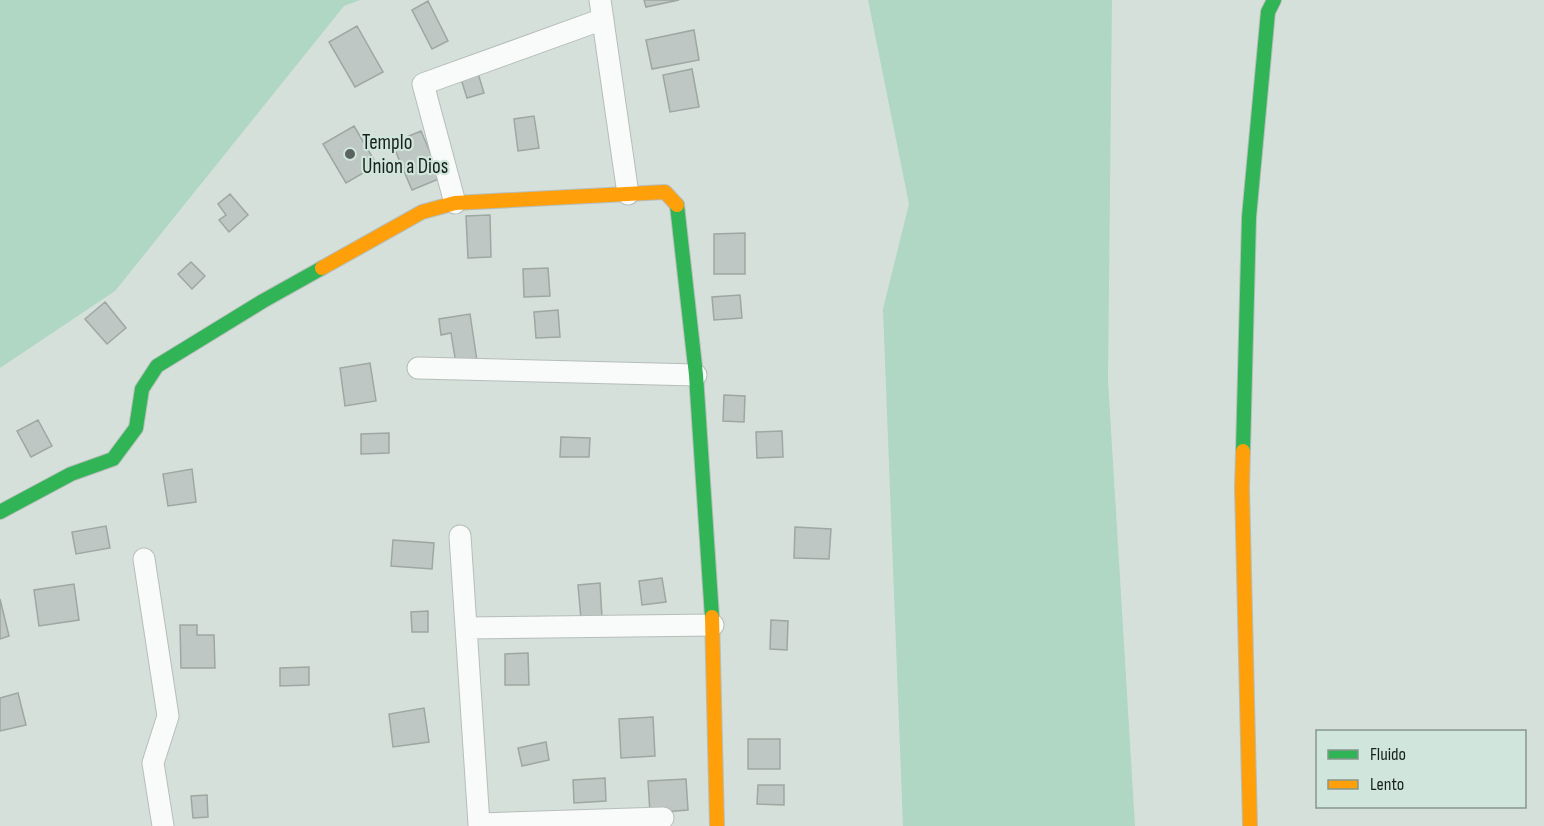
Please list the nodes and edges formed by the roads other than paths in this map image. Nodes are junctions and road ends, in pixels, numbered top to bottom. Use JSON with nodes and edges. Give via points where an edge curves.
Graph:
{"nodes":[{"id":1,"x":1274,"y":0,"type":"edge"},
{"id":2,"x":602,"y":10,"type":"edge"},
{"id":3,"x":628,"y":194,"type":"junction"},
{"id":4,"x":455,"y":203,"type":"junction"},
{"id":5,"x":418,"y":368,"type":"dead end"},
{"id":6,"x":696,"y":375,"type":"junction"},
{"id":7,"x":0,"y":512,"type":"edge"},
{"id":8,"x":460,"y":536,"type":"dead end"},
{"id":9,"x":144,"y":559,"type":"dead end"},
{"id":10,"x":713,"y":625,"type":"junction"},
{"id":11,"x":466,"y":628,"type":"junction"},
{"id":12,"x":663,"y":818,"type":"dead end"},
{"id":13,"x":163,"y":826,"type":"edge"},
{"id":14,"x":717,"y":826,"type":"edge"},
{"id":15,"x":1250,"y":826,"type":"edge"}],
"edges":[{"from":1,"to":15,"type":"street","via":[[1269,12],[1249,217],[1242,488]]},
{"from":2,"to":3,"type":"street"},
{"from":2,"to":4,"type":"street","via":[[423,84]]},
{"from":3,"to":4,"type":"street"},
{"from":3,"to":6,"type":"street","via":[[665,192],[678,206]]},
{"from":4,"to":7,"type":"street","via":[[422,212],[262,301],[157,366],[142,389],[136,428],[113,459],[71,474]]},
{"from":5,"to":6,"type":"street"},
{"from":6,"to":10,"type":"street"},
{"from":8,"to":11,"type":"street"},
{"from":9,"to":13,"type":"street","via":[[168,716],[153,763]]},
{"from":10,"to":11,"type":"street"},
{"from":10,"to":14,"type":"street"},
{"from":11,"to":12,"type":"street","via":[[479,824]]}]}
